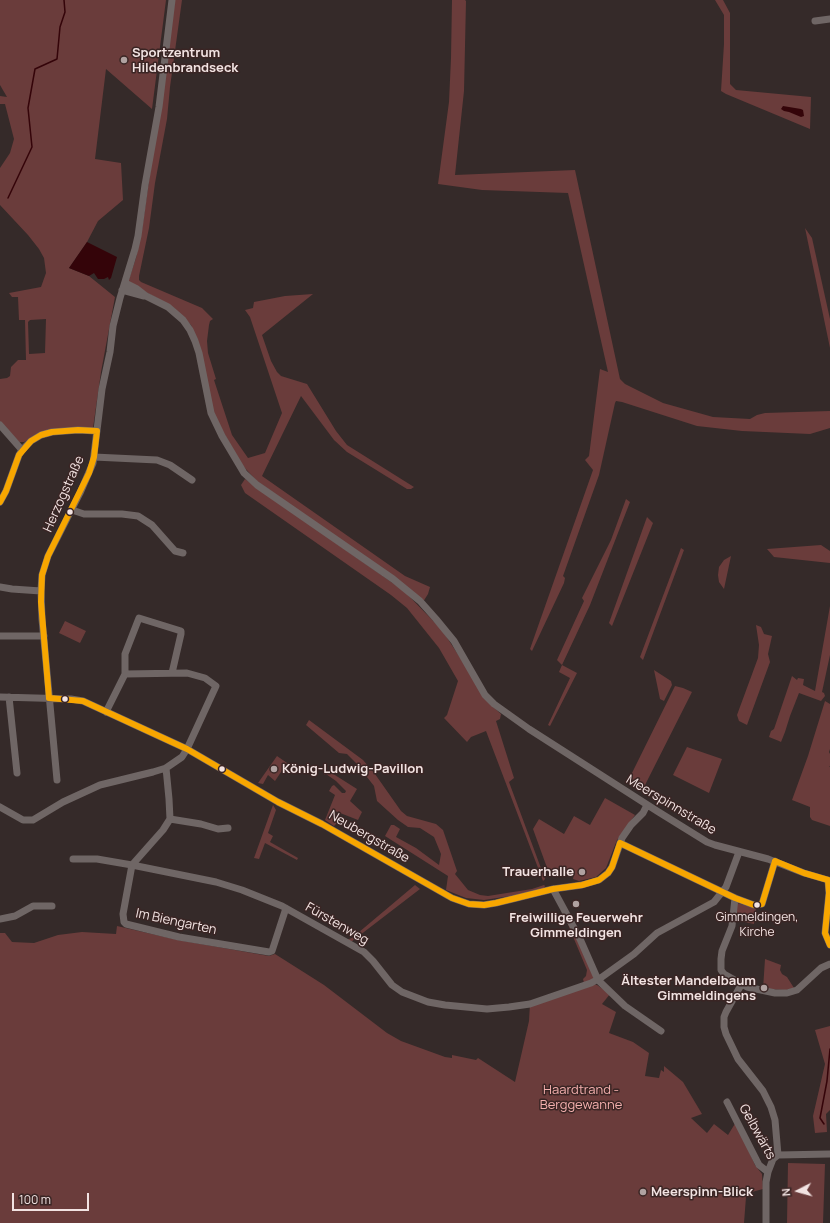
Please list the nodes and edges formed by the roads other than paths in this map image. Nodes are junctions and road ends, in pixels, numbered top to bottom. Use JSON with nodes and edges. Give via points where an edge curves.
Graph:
{"nodes":[{"id":1,"x":172,"y":0,"type":"edge"},
{"id":2,"x":830,"y":19,"type":"edge"},
{"id":3,"x":815,"y":21,"type":"dead end"},
{"id":4,"x":124,"y":286,"type":"junction"},
{"id":5,"x":0,"y":425,"type":"edge"},
{"id":6,"x":97,"y":431,"type":"junction"},
{"id":7,"x":22,"y":450,"type":"junction"},
{"id":8,"x":94,"y":457,"type":"junction"},
{"id":9,"x":192,"y":480,"type":"dead end"},
{"id":10,"x":0,"y":502,"type":"edge"},
{"id":11,"x":72,"y":510,"type":"junction"},
{"id":12,"x":184,"y":553,"type":"dead end"},
{"id":13,"x":0,"y":587,"type":"edge"},
{"id":14,"x":41,"y":591,"type":"junction"},
{"id":15,"x":0,"y":636,"type":"edge"},
{"id":16,"x":44,"y":636,"type":"junction"},
{"id":17,"x":172,"y":673,"type":"junction"},
{"id":18,"x":125,"y":674,"type":"junction"},
{"id":19,"x":0,"y":697,"type":"edge"},
{"id":20,"x":9,"y":697,"type":"junction"},
{"id":21,"x":49,"y":698,"type":"junction"},
{"id":22,"x":106,"y":712,"type":"junction"},
{"id":23,"x":187,"y":749,"type":"junction"},
{"id":24,"x":166,"y":768,"type":"junction"},
{"id":25,"x":17,"y":773,"type":"dead end"},
{"id":26,"x":57,"y":780,"type":"dead end"},
{"id":27,"x":647,"y":805,"type":"junction"},
{"id":28,"x":0,"y":807,"type":"edge"},
{"id":29,"x":170,"y":820,"type":"junction"},
{"id":30,"x":228,"y":828,"type":"dead end"},
{"id":31,"x":620,"y":843,"type":"junction"},
{"id":32,"x":739,"y":852,"type":"junction"},
{"id":33,"x":73,"y":859,"type":"dead end"},
{"id":34,"x":774,"y":861,"type":"junction"},
{"id":35,"x":132,"y":865,"type":"junction"},
{"id":36,"x":829,"y":877,"type":"edge"},
{"id":37,"x":554,"y":889,"type":"junction"},
{"id":38,"x":723,"y":892,"type":"junction"},
{"id":39,"x":735,"y":898,"type":"junction"},
{"id":40,"x":52,"y":906,"type":"dead end"},
{"id":41,"x":286,"y":908,"type":"junction"},
{"id":42,"x":0,"y":919,"type":"edge"},
{"id":43,"x":830,"y":946,"type":"edge"},
{"id":44,"x":830,"y":964,"type":"edge"},
{"id":45,"x":598,"y":980,"type":"junction"},
{"id":46,"x":741,"y":985,"type":"junction"},
{"id":47,"x":661,"y":1031,"type":"dead end"},
{"id":48,"x":727,"y":1102,"type":"dead end"},
{"id":49,"x":830,"y":1154,"type":"edge"},
{"id":50,"x":778,"y":1155,"type":"junction"},
{"id":51,"x":768,"y":1172,"type":"junction"},
{"id":52,"x":766,"y":1223,"type":"edge"}],
"edges":[{"from":1,"to":4,"type":"street","name":"Herzogstraße","via":[[158,112],[139,229]]},
{"from":2,"to":3,"type":"street"},
{"from":4,"to":6,"type":"street","name":"Herzogstraße","via":[[113,326]]},
{"from":4,"to":27,"type":"street","name":"Meerspinnstraße","via":[[134,294],[146,296],[168,307],[190,330],[199,353],[210,413],[249,478],[410,592],[449,635],[494,704]]},
{"from":5,"to":7,"type":"street"},
{"from":6,"to":7,"type":"street","via":[[67,430],[47,433],[31,441]]},
{"from":6,"to":8,"type":"street","name":"Herzogstraße"},
{"from":7,"to":10,"type":"street"},
{"from":8,"to":9,"type":"street","via":[[157,460],[170,465]]},
{"from":8,"to":11,"type":"street","name":"Herzogstraße"},
{"from":11,"to":12,"type":"street","via":[[84,514],[138,516],[152,525],[175,550]]},
{"from":11,"to":14,"type":"street","name":"Herzogstraße","via":[[46,563]]},
{"from":13,"to":14,"type":"street"},
{"from":14,"to":16,"type":"street","name":"Herzogstraße"},
{"from":15,"to":16,"type":"street"},
{"from":16,"to":21,"type":"street","name":"Herzogstraße"},
{"from":17,"to":18,"type":"street"},
{"from":17,"to":18,"type":"street","via":[[180,631],[142,618],[138,619],[125,654]]},
{"from":17,"to":23,"type":"street","via":[[187,673],[205,678],[216,686]]},
{"from":18,"to":22,"type":"street"},
{"from":19,"to":20,"type":"street","name":"Neubergstraße"},
{"from":20,"to":21,"type":"street","name":"Neubergstraße"},
{"from":20,"to":25,"type":"street"},
{"from":21,"to":22,"type":"street","name":"Neubergstraße","via":[[77,700]]},
{"from":21,"to":26,"type":"street","name":"Herzogstraße"},
{"from":22,"to":23,"type":"street","name":"Neubergstraße"},
{"from":23,"to":24,"type":"street","via":[[182,757]]},
{"from":23,"to":37,"type":"street","name":"Neubergstraße","via":[[452,898],[469,904],[484,904],[522,898]]},
{"from":24,"to":28,"type":"street","via":[[100,785],[29,821],[18,818]]},
{"from":24,"to":29,"type":"street"},
{"from":27,"to":31,"type":"street","name":"Neubergstraße"},
{"from":27,"to":32,"type":"street","name":"Meerspinnstraße","via":[[711,844]]},
{"from":29,"to":30,"type":"street","via":[[218,829]]},
{"from":29,"to":35,"type":"street"},
{"from":31,"to":37,"type":"street","name":"Neubergstraße","via":[[612,867],[604,876],[590,883]]},
{"from":31,"to":38,"type":"street"},
{"from":32,"to":34,"type":"street","name":"Meerspinnstraße"},
{"from":32,"to":38,"type":"street"},
{"from":33,"to":35,"type":"street","name":"Fürstenweg","via":[[97,859]]},
{"from":34,"to":36,"type":"street","name":"Meerspinnstraße","via":[[804,872]]},
{"from":34,"to":39,"type":"street","via":[[762,904],[754,905]]},
{"from":35,"to":41,"type":"street","name":"Fürstenweg","via":[[216,882]]},
{"from":35,"to":41,"type":"street","name":"Im Biengarten","via":[[123,914],[126,924],[179,937],[269,952],[274,948]]},
{"from":36,"to":43,"type":"street","name":"Meerspinnstraße","via":[[825,933]]},
{"from":37,"to":45,"type":"street"},
{"from":38,"to":39,"type":"street"},
{"from":38,"to":45,"type":"street","name":"Fürstenweg","via":[[710,905],[657,933],[627,960]]},
{"from":39,"to":46,"type":"street","via":[[732,926],[722,952],[720,967],[722,972]]},
{"from":40,"to":42,"type":"street","via":[[33,906],[14,916]]},
{"from":41,"to":45,"type":"street","name":"Fürstenweg","via":[[364,952],[402,992],[428,1002],[474,1008],[515,1007]]},
{"from":44,"to":46,"type":"street","via":[[821,968],[794,992],[780,993]]},
{"from":45,"to":47,"type":"street","via":[[625,1006]]},
{"from":46,"to":50,"type":"street","via":[[726,1012],[724,1027],[738,1058],[763,1091],[771,1107],[775,1120]]},
{"from":48,"to":51,"type":"street","name":"Gelbwärts","via":[[759,1165]]},
{"from":49,"to":50,"type":"street"},
{"from":50,"to":51,"type":"street","via":[[773,1159]]},
{"from":51,"to":52,"type":"street"}]}
